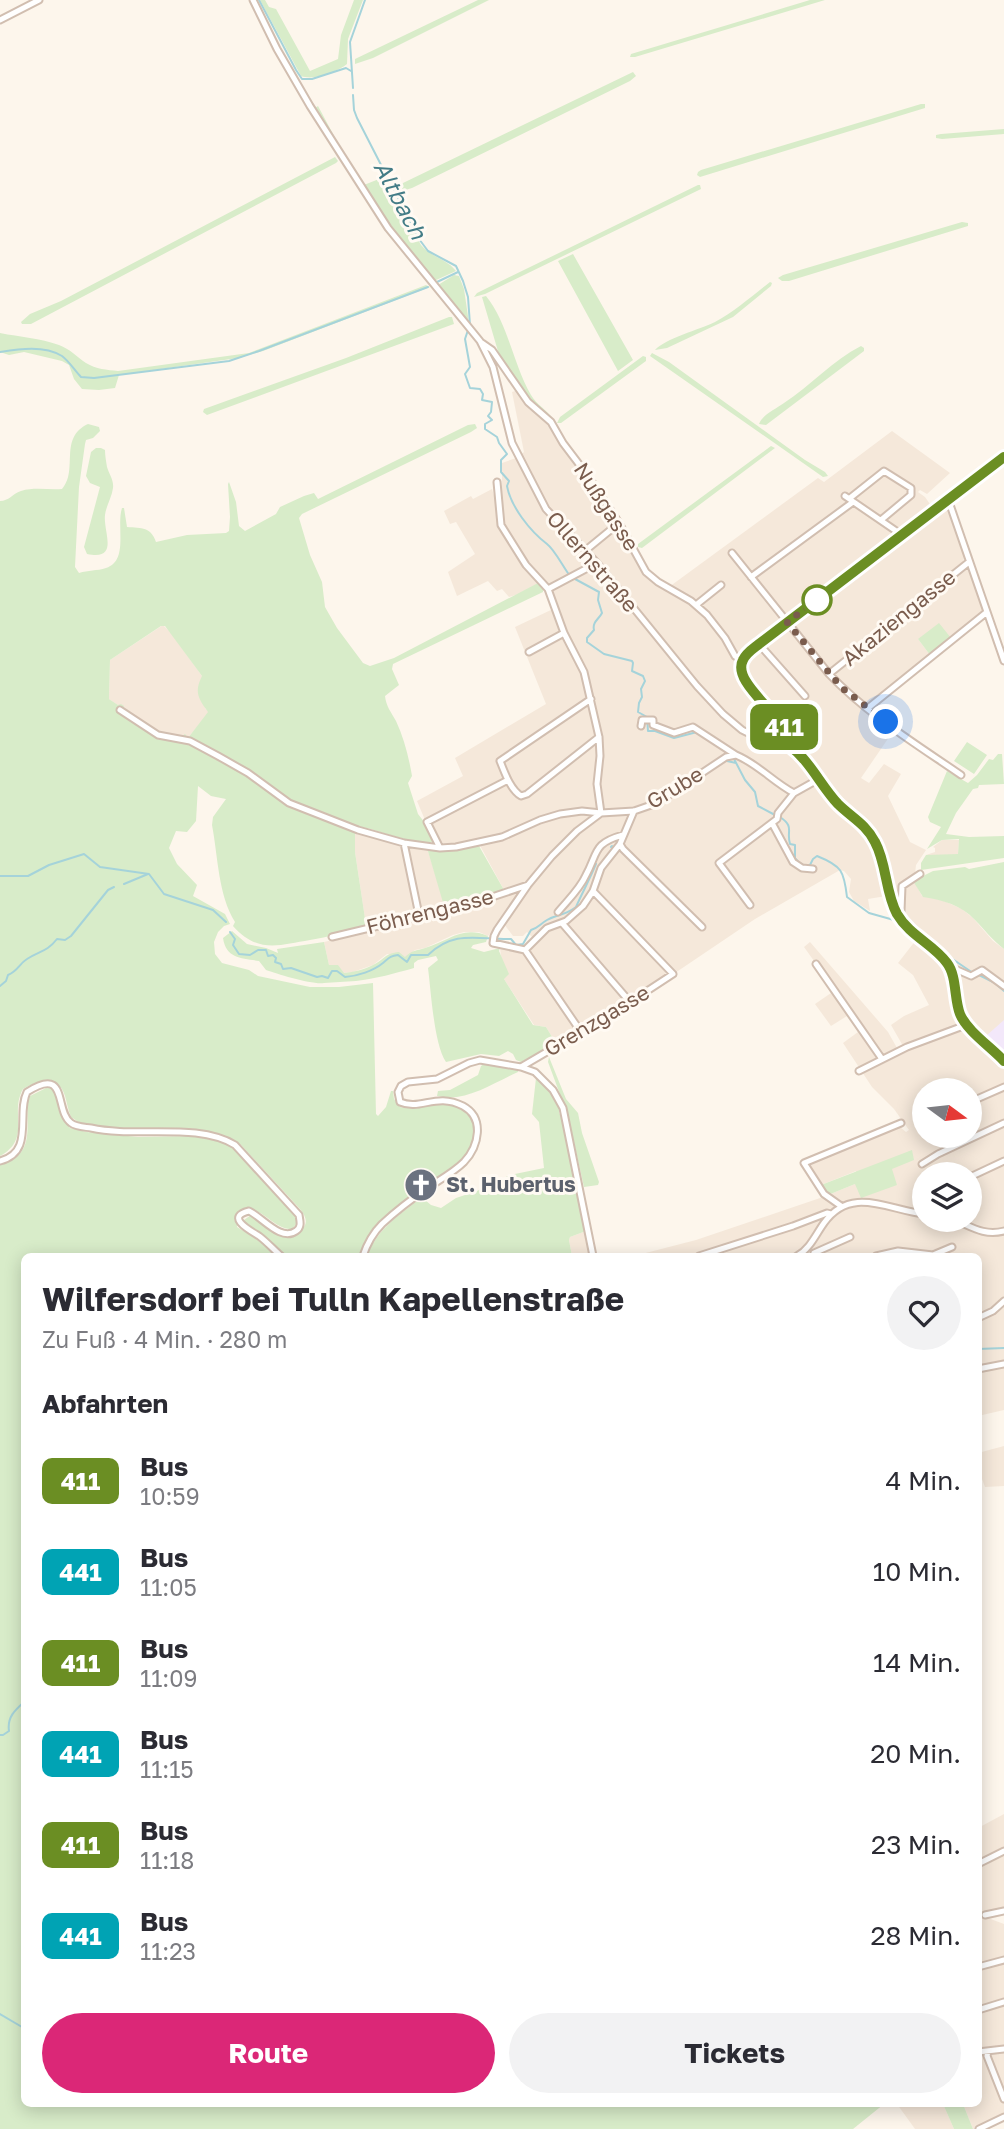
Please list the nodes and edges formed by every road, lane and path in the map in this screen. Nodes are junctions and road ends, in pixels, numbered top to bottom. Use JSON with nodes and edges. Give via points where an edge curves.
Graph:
{"nodes":[{"id":1,"x":38,"y":0,"type":"edge"},
{"id":2,"x":253,"y":0,"type":"edge"},
{"id":3,"x":0,"y":20,"type":"edge"},
{"id":4,"x":480,"y":341,"type":"junction"},
{"id":5,"x":1004,"y":457,"type":"edge"},
{"id":6,"x":497,"y":482,"type":"dead end"},
{"id":7,"x":849,"y":499,"type":"junction"},
{"id":8,"x":948,"y":499,"type":"junction"},
{"id":9,"x":881,"y":520,"type":"junction"},
{"id":10,"x":619,"y":523,"type":"junction"},
{"id":11,"x":902,"y":535,"type":"junction"},
{"id":12,"x":586,"y":550,"type":"junction"},
{"id":13,"x":732,"y":553,"type":"dead end"},
{"id":14,"x":969,"y":562,"type":"junction"},
{"id":15,"x":597,"y":563,"type":"junction"},
{"id":16,"x":751,"y":577,"type":"junction"},
{"id":17,"x":721,"y":585,"type":"dead end"},
{"id":18,"x":548,"y":589,"type":"junction"},
{"id":19,"x":695,"y":605,"type":"junction"},
{"id":20,"x":987,"y":612,"type":"junction"},
{"id":21,"x":787,"y":622,"type":"junction"},
{"id":22,"x":564,"y":633,"type":"junction"},
{"id":23,"x":759,"y":644,"type":"junction"},
{"id":24,"x":530,"y":652,"type":"dead end"},
{"id":25,"x":742,"y":660,"type":"junction"},
{"id":26,"x":1004,"y":661,"type":"edge"},
{"id":27,"x":829,"y":674,"type":"junction"},
{"id":28,"x":805,"y":696,"type":"dead end"},
{"id":29,"x":591,"y":699,"type":"junction"},
{"id":30,"x":868,"y":708,"type":"junction"},
{"id":31,"x":121,"y":710,"type":"dead end"},
{"id":32,"x":646,"y":722,"type":"dead end"},
{"id":33,"x":599,"y":737,"type":"junction"},
{"id":34,"x":790,"y":746,"type":"junction"},
{"id":35,"x":735,"y":755,"type":"junction"},
{"id":36,"x":961,"y":775,"type":"dead end"},
{"id":37,"x":819,"y":779,"type":"junction"},
{"id":38,"x":508,"y":780,"type":"junction"},
{"id":39,"x":794,"y":793,"type":"junction"},
{"id":40,"x":634,"y":811,"type":"junction"},
{"id":41,"x":601,"y":813,"type":"junction"},
{"id":42,"x":776,"y":818,"type":"junction"},
{"id":43,"x":623,"y":835,"type":"junction"},
{"id":44,"x":404,"y":843,"type":"junction"},
{"id":45,"x":620,"y":844,"type":"junction"},
{"id":46,"x":440,"y":848,"type":"junction"},
{"id":47,"x":813,"y":869,"type":"dead end"},
{"id":48,"x":920,"y":874,"type":"dead end"},
{"id":49,"x":528,"y":885,"type":"junction"},
{"id":50,"x":593,"y":891,"type":"junction"},
{"id":51,"x":750,"y":905,"type":"dead end"},
{"id":52,"x":558,"y":912,"type":"dead end"},
{"id":53,"x":419,"y":915,"type":"junction"},
{"id":54,"x":903,"y":922,"type":"junction"},
{"id":55,"x":562,"y":923,"type":"junction"},
{"id":56,"x":702,"y":927,"type":"dead end"},
{"id":57,"x":332,"y":937,"type":"dead end"},
{"id":58,"x":525,"y":950,"type":"junction"},
{"id":59,"x":816,"y":964,"type":"dead end"},
{"id":60,"x":950,"y":969,"type":"junction"},
{"id":61,"x":1004,"y":986,"type":"edge"},
{"id":62,"x":630,"y":1002,"type":"junction"},
{"id":63,"x":966,"y":1025,"type":"junction"},
{"id":64,"x":581,"y":1032,"type":"junction"},
{"id":65,"x":882,"y":1059,"type":"junction"},
{"id":66,"x":1004,"y":1061,"type":"edge"},
{"id":67,"x":521,"y":1067,"type":"junction"},
{"id":68,"x":859,"y":1071,"type":"dead end"},
{"id":69,"x":1004,"y":1087,"type":"edge"},
{"id":70,"x":982,"y":1097,"type":"edge"},
{"id":71,"x":901,"y":1123,"type":"dead end"},
{"id":72,"x":1004,"y":1123,"type":"edge"},
{"id":73,"x":0,"y":1161,"type":"edge"},
{"id":74,"x":1004,"y":1161,"type":"edge"},
{"id":75,"x":925,"y":1162,"type":"edge"},
{"id":76,"x":982,"y":1171,"type":"edge"},
{"id":77,"x":841,"y":1206,"type":"junction"},
{"id":78,"x":912,"y":1212,"type":"edge"},
{"id":79,"x":831,"y":1214,"type":"junction"},
{"id":80,"x":1004,"y":1231,"type":"edge"},
{"id":81,"x":981,"y":1232,"type":"edge"},
{"id":82,"x":850,"y":1237,"type":"dead end"},
{"id":83,"x":951,"y":1247,"type":"dead end"},
{"id":84,"x":808,"y":1248,"type":"junction"},
{"id":85,"x":278,"y":1253,"type":"edge"},
{"id":86,"x":364,"y":1253,"type":"edge"},
{"id":87,"x":592,"y":1253,"type":"edge"},
{"id":88,"x":724,"y":1253,"type":"edge"},
{"id":89,"x":801,"y":1253,"type":"edge"},
{"id":90,"x":812,"y":1253,"type":"edge"},
{"id":91,"x":818,"y":1253,"type":"edge"},
{"id":92,"x":889,"y":1253,"type":"edge"},
{"id":93,"x":911,"y":1253,"type":"edge"},
{"id":94,"x":938,"y":1253,"type":"edge"},
{"id":95,"x":1004,"y":1302,"type":"edge"},
{"id":96,"x":982,"y":1316,"type":"edge"},
{"id":97,"x":1004,"y":1364,"type":"edge"},
{"id":98,"x":982,"y":1367,"type":"edge"},
{"id":99,"x":1004,"y":1852,"type":"edge"},
{"id":100,"x":982,"y":1862,"type":"edge"},
{"id":101,"x":1004,"y":1911,"type":"edge"},
{"id":102,"x":985,"y":1915,"type":"dead end"},
{"id":103,"x":1004,"y":1960,"type":"edge"},
{"id":104,"x":982,"y":1966,"type":"edge"},
{"id":105,"x":1004,"y":2002,"type":"edge"},
{"id":106,"x":982,"y":2009,"type":"edge"},
{"id":107,"x":1004,"y":2049,"type":"edge"},
{"id":108,"x":988,"y":2051,"type":"junction"},
{"id":109,"x":982,"y":2052,"type":"edge"},
{"id":110,"x":1004,"y":2099,"type":"edge"},
{"id":111,"x":1004,"y":2116,"type":"edge"},
{"id":112,"x":979,"y":2129,"type":"edge"}],
"edges":[{"from":1,"to":3,"type":"street"},
{"from":2,"to":4,"type":"street","name":"Ollernstraße","via":[[326,133],[388,228]]},
{"from":4,"to":10,"type":"street","name":"Nußgasse","via":[[492,350],[528,402],[551,422]]},
{"from":4,"to":12,"type":"street","name":"Ollernstraße","via":[[493,367],[512,443],[537,493],[546,509]]},
{"from":5,"to":8,"type":"street"},
{"from":6,"to":18,"type":"street","via":[[502,525],[526,565]]},
{"from":7,"to":9,"type":"street"},
{"from":7,"to":9,"type":"street","via":[[884,471],[911,488],[911,495]]},
{"from":7,"to":16,"type":"street"},
{"from":8,"to":11,"type":"street"},
{"from":8,"to":14,"type":"street"},
{"from":9,"to":11,"type":"street"},
{"from":10,"to":12,"type":"street"},
{"from":10,"to":19,"type":"street","name":"Nußgasse","via":[[646,572]]},
{"from":11,"to":21,"type":"street"},
{"from":12,"to":15,"type":"street","name":"Ollernstraße"},
{"from":13,"to":16,"type":"street"},
{"from":14,"to":20,"type":"street"},
{"from":14,"to":27,"type":"street","name":"Akaziengasse"},
{"from":15,"to":18,"type":"street"},
{"from":15,"to":34,"type":"street","name":"Ollernstraße","via":[[723,714],[754,736]]},
{"from":16,"to":21,"type":"street"},
{"from":17,"to":19,"type":"street"},
{"from":18,"to":22,"type":"street"},
{"from":19,"to":25,"type":"street","name":"Nußgasse"},
{"from":20,"to":26,"type":"street"},
{"from":20,"to":30,"type":"street"},
{"from":21,"to":23,"type":"street"},
{"from":21,"to":27,"type":"street"},
{"from":22,"to":24,"type":"street"},
{"from":22,"to":29,"type":"street"},
{"from":23,"to":25,"type":"street"},
{"from":23,"to":28,"type":"street"},
{"from":25,"to":34,"type":"street","name":"Nußgasse","via":[[746,680],[781,723]]},
{"from":27,"to":30,"type":"street"},
{"from":29,"to":33,"type":"street"},
{"from":29,"to":38,"type":"street","via":[[500,761]]},
{"from":30,"to":36,"type":"street"},
{"from":31,"to":44,"type":"street","name":"Grube","via":[[158,735],[190,741],[218,756],[289,803]]},
{"from":32,"to":35,"type":"street","via":[[653,720],[653,725],[674,733],[693,727]]},
{"from":33,"to":38,"type":"street","via":[[527,794],[517,794]]},
{"from":33,"to":41,"type":"street"},
{"from":34,"to":37,"type":"street","name":"Nußgasse"},
{"from":35,"to":39,"type":"street"},
{"from":35,"to":40,"type":"street","name":"Grube","via":[[657,803]]},
{"from":37,"to":39,"type":"street"},
{"from":37,"to":54,"type":"street","name":"Nußgasse","via":[[839,806],[864,824],[873,837],[891,899]]},
{"from":38,"to":46,"type":"street","via":[[427,822]]},
{"from":39,"to":42,"type":"street"},
{"from":40,"to":41,"type":"street","name":"Grube"},
{"from":40,"to":43,"type":"street"},
{"from":41,"to":46,"type":"street","name":"Grube","via":[[560,814],[489,841]]},
{"from":41,"to":49,"type":"street","via":[[565,841]]},
{"from":42,"to":47,"type":"street","via":[[793,862],[802,869]]},
{"from":42,"to":51,"type":"street","via":[[719,863]]},
{"from":43,"to":45,"type":"street"},
{"from":43,"to":52,"type":"street","via":[[598,849],[586,877]]},
{"from":44,"to":46,"type":"street","name":"Grube"},
{"from":44,"to":53,"type":"street"},
{"from":45,"to":50,"type":"street","via":[[601,868]]},
{"from":45,"to":56,"type":"street"},
{"from":48,"to":54,"type":"street","via":[[902,886]]},
{"from":49,"to":53,"type":"street","name":"Föhrengasse"},
{"from":49,"to":58,"type":"street","via":[[493,940]]},
{"from":50,"to":55,"type":"street","via":[[574,916]]},
{"from":50,"to":62,"type":"street","name":"Grenzgasse","via":[[673,974]]},
{"from":53,"to":57,"type":"street","name":"Föhrengasse"},
{"from":54,"to":60,"type":"street"},
{"from":55,"to":58,"type":"street","via":[[547,928]]},
{"from":55,"to":62,"type":"street"},
{"from":58,"to":64,"type":"street"},
{"from":59,"to":65,"type":"street"},
{"from":60,"to":61,"type":"street","via":[[971,976],[982,970]]},
{"from":60,"to":63,"type":"street"},
{"from":62,"to":64,"type":"street","name":"Grenzgasse"},
{"from":63,"to":65,"type":"street"},
{"from":63,"to":66,"type":"street"},
{"from":64,"to":67,"type":"street","name":"Grenzgasse"},
{"from":65,"to":68,"type":"street"},
{"from":67,"to":86,"type":"street","via":[[480,1060],[437,1079],[401,1086],[398,1098],[404,1104],[443,1100],[472,1112],[478,1122],[477,1134],[461,1165],[380,1226]]},
{"from":67,"to":87,"type":"street","via":[[544,1080],[563,1108]]},
{"from":69,"to":70,"type":"street"},
{"from":71,"to":77,"type":"street","via":[[804,1163],[824,1194]]},
{"from":72,"to":75,"type":"street"},
{"from":73,"to":85,"type":"street","via":[[20,1146],[27,1092],[45,1085],[59,1091],[64,1115],[73,1125],[128,1132],[181,1131],[226,1139],[299,1215],[299,1228],[288,1234],[249,1211],[240,1216],[243,1227]]},
{"from":74,"to":76,"type":"street"},
{"from":77,"to":78,"type":"street","via":[[869,1202]]},
{"from":77,"to":79,"type":"street"},
{"from":79,"to":84,"type":"street"},
{"from":79,"to":88,"type":"street"},
{"from":80,"to":81,"type":"street"},
{"from":82,"to":91,"type":"street"},
{"from":83,"to":94,"type":"street"},
{"from":84,"to":89,"type":"street"},
{"from":84,"to":90,"type":"street"},
{"from":92,"to":93,"type":"street"},
{"from":95,"to":96,"type":"street"},
{"from":97,"to":98,"type":"street"},
{"from":99,"to":100,"type":"street"},
{"from":101,"to":102,"type":"street"},
{"from":103,"to":104,"type":"street"},
{"from":105,"to":106,"type":"street"},
{"from":107,"to":108,"type":"street"},
{"from":108,"to":109,"type":"street"},
{"from":108,"to":110,"type":"street"},
{"from":111,"to":112,"type":"street"}]}
